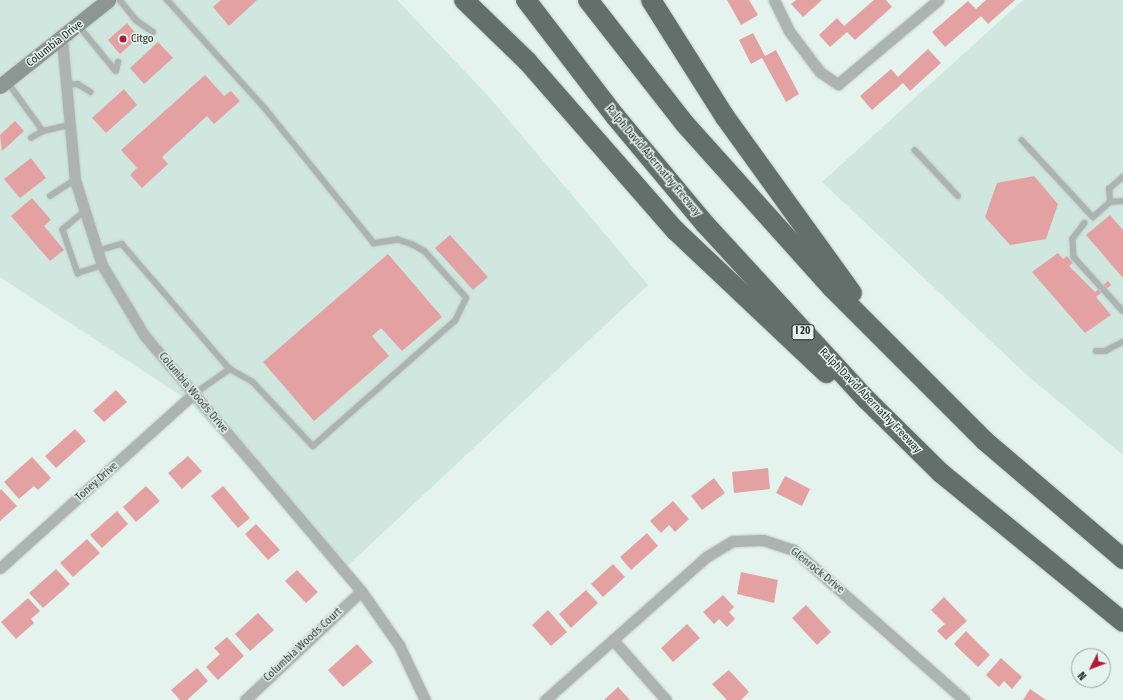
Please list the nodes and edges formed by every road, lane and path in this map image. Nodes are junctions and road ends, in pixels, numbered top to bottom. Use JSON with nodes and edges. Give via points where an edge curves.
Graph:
{"nodes":[{"id":1,"x":108,"y":0,"type":"edge"},
{"id":2,"x":120,"y":0,"type":"edge"},
{"id":3,"x":167,"y":0,"type":"edge"},
{"id":4,"x":464,"y":0,"type":"edge"},
{"id":5,"x":526,"y":0,"type":"edge"},
{"id":6,"x":588,"y":0,"type":"edge"},
{"id":7,"x":651,"y":0,"type":"edge"},
{"id":8,"x":774,"y":0,"type":"edge"},
{"id":9,"x":938,"y":0,"type":"edge"},
{"id":10,"x":78,"y":25,"type":"junction"},
{"id":11,"x":153,"y":32,"type":"dead end"},
{"id":12,"x":62,"y":40,"type":"junction"},
{"id":13,"x":118,"y":62,"type":"dead end"},
{"id":14,"x":3,"y":83,"type":"edge"},
{"id":15,"x":66,"y":85,"type":"junction"},
{"id":16,"x":91,"y":92,"type":"dead end"},
{"id":17,"x":70,"y":125,"type":"junction"},
{"id":18,"x":43,"y":130,"type":"junction"},
{"id":19,"x":31,"y":138,"type":"dead end"},
{"id":20,"x":1022,"y":140,"type":"dead end"},
{"id":21,"x":914,"y":150,"type":"dead end"},
{"id":22,"x":1123,"y":177,"type":"edge"},
{"id":23,"x":75,"y":180,"type":"junction"},
{"id":24,"x":50,"y":196,"type":"dead end"},
{"id":25,"x":958,"y":196,"type":"dead end"},
{"id":26,"x":1123,"y":201,"type":"edge"},
{"id":27,"x":1110,"y":202,"type":"junction"},
{"id":28,"x":83,"y":213,"type":"junction"},
{"id":29,"x":1089,"y":220,"type":"junction"},
{"id":30,"x":97,"y":251,"type":"junction"},
{"id":31,"x":102,"y":265,"type":"junction"},
{"id":32,"x":1123,"y":311,"type":"edge"},
{"id":33,"x":1123,"y":342,"type":"edge"},
{"id":34,"x":1096,"y":351,"type":"dead end"},
{"id":35,"x":905,"y":363,"type":"junction"},
{"id":36,"x":230,"y":370,"type":"junction"},
{"id":37,"x":193,"y":394,"type":"junction"},
{"id":38,"x":941,"y":473,"type":"junction"},
{"id":39,"x":1123,"y":559,"type":"edge"},
{"id":40,"x":0,"y":568,"type":"edge"},
{"id":41,"x":361,"y":591,"type":"junction"},
{"id":42,"x":1123,"y":622,"type":"edge"},
{"id":43,"x":613,"y":640,"type":"junction"},
{"id":44,"x":245,"y":700,"type":"edge"},
{"id":45,"x":425,"y":700,"type":"edge"},
{"id":46,"x":545,"y":700,"type":"edge"},
{"id":47,"x":666,"y":700,"type":"edge"},
{"id":48,"x":964,"y":700,"type":"edge"}],
"edges":[{"from":1,"to":10,"type":"main road","name":"Columbia Drive"},
{"from":2,"to":11,"type":"lane","via":[[136,20]]},
{"from":3,"to":36,"type":"lane","via":[[265,109],[374,244],[398,240],[425,252],[466,298],[455,321],[313,446],[254,382]]},
{"from":4,"to":38,"type":"highway","via":[[527,62],[676,231],[732,287]]},
{"from":5,"to":38,"type":"highway","name":"Ralph David Abernathy Freeway","number":"I 20","via":[[615,116],[705,224],[857,389]]},
{"from":6,"to":35,"type":"highway","via":[[685,124],[759,210]]},
{"from":7,"to":35,"type":"highway","via":[[725,117]]},
{"from":8,"to":9,"type":"street","via":[[789,31],[820,72],[838,84]]},
{"from":10,"to":12,"type":"main road","name":"Columbia Drive"},
{"from":10,"to":13,"type":"lane","via":[[116,71]]},
{"from":12,"to":14,"type":"main road","name":"Columbia Drive"},
{"from":12,"to":15,"type":"street","name":"Columbia Woods Drive"},
{"from":14,"to":18,"type":"lane"},
{"from":15,"to":16,"type":"lane","via":[[78,84]]},
{"from":15,"to":17,"type":"street","name":"Columbia Woods Drive"},
{"from":17,"to":18,"type":"lane"},
{"from":17,"to":23,"type":"street","name":"Columbia Woods Drive"},
{"from":18,"to":19,"type":"lane"},
{"from":20,"to":29,"type":"lane"},
{"from":21,"to":25,"type":"lane"},
{"from":22,"to":27,"type":"lane","via":[[1109,189]]},
{"from":23,"to":24,"type":"lane"},
{"from":23,"to":28,"type":"street","name":"Columbia Woods Drive"},
{"from":26,"to":27,"type":"lane"},
{"from":27,"to":29,"type":"lane"},
{"from":28,"to":30,"type":"street","name":"Columbia Woods Drive"},
{"from":28,"to":31,"type":"lane","via":[[63,230],[78,273]]},
{"from":29,"to":32,"type":"lane","via":[[1073,239],[1074,257]]},
{"from":30,"to":31,"type":"street","name":"Columbia Woods Drive"},
{"from":30,"to":36,"type":"lane","via":[[122,244]]},
{"from":31,"to":37,"type":"street","name":"Columbia Woods Drive","via":[[144,335]]},
{"from":33,"to":34,"type":"lane","via":[[1106,351]]},
{"from":35,"to":39,"type":"highway","via":[[985,441]]},
{"from":36,"to":37,"type":"lane"},
{"from":37,"to":40,"type":"street","name":"Toney Drive"},
{"from":37,"to":41,"type":"street","name":"Columbia Woods Drive"},
{"from":38,"to":42,"type":"highway","name":"Ralph David Abernathy Freeway","number":"I 20"},
{"from":41,"to":44,"type":"street","name":"Columbia Woods Court"},
{"from":41,"to":45,"type":"street","name":"Columbia Woods Drive","via":[[399,645]]},
{"from":43,"to":46,"type":"street","name":"Glenrock Drive"},
{"from":43,"to":47,"type":"street"},
{"from":43,"to":48,"type":"street","name":"Glenrock Drive","via":[[706,557],[733,541],[768,541],[794,550]]}]}
